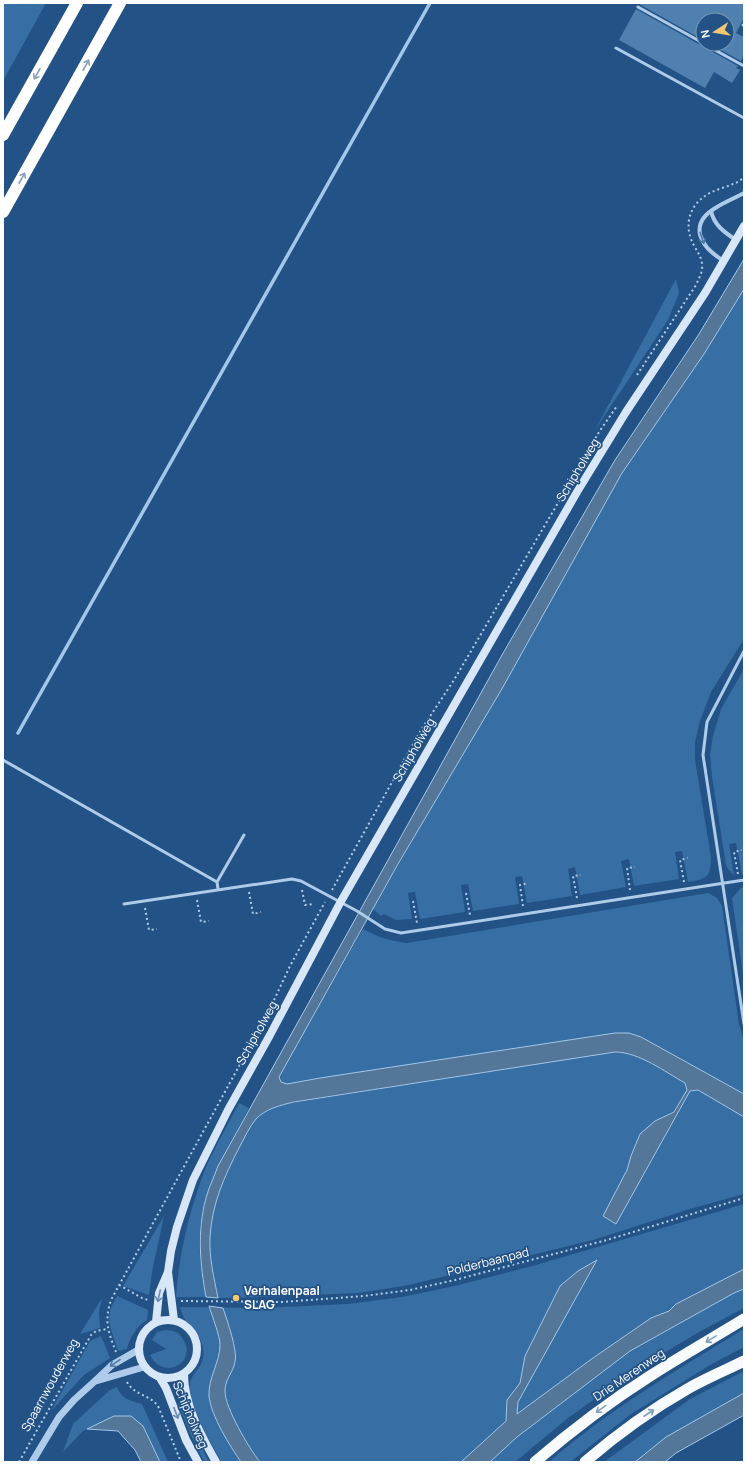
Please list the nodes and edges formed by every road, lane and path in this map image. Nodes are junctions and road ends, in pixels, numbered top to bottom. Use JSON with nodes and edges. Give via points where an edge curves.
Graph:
{"nodes":[{"id":1,"x":77,"y":3,"type":"edge"},
{"id":2,"x":120,"y":3,"type":"edge"},
{"id":3,"x":638,"y":7,"type":"dead end"},
{"id":4,"x":695,"y":39,"type":"edge"},
{"id":5,"x":616,"y":48,"type":"dead end"},
{"id":6,"x":719,"y":52,"type":"edge"},
{"id":7,"x":744,"y":66,"type":"edge"},
{"id":8,"x":744,"y":118,"type":"edge"},
{"id":9,"x":3,"y":135,"type":"edge"},
{"id":10,"x":744,"y":193,"type":"edge"},
{"id":11,"x":711,"y":211,"type":"junction"},
{"id":12,"x":3,"y":212,"type":"edge"},
{"id":13,"x":744,"y":226,"type":"edge"},
{"id":14,"x":736,"y":240,"type":"junction"},
{"id":15,"x":724,"y":261,"type":"junction"},
{"id":16,"x":744,"y":651,"type":"edge"},
{"id":17,"x":3,"y":760,"type":"edge"},
{"id":18,"x":244,"y":836,"type":"dead end"},
{"id":19,"x":742,"y":850,"type":"dead end"},
{"id":20,"x":688,"y":858,"type":"dead end"},
{"id":21,"x":635,"y":867,"type":"dead end"},
{"id":22,"x":581,"y":875,"type":"dead end"},
{"id":23,"x":744,"y":880,"type":"edge"},
{"id":24,"x":301,"y":881,"type":"junction"},
{"id":25,"x":739,"y":881,"type":"junction"},
{"id":26,"x":217,"y":882,"type":"junction"},
{"id":27,"x":528,"y":883,"type":"dead end"},
{"id":28,"x":722,"y":883,"type":"junction"},
{"id":29,"x":248,"y":885,"type":"junction"},
{"id":30,"x":218,"y":889,"type":"junction"},
{"id":31,"x":685,"y":889,"type":"junction"},
{"id":32,"x":196,"y":893,"type":"junction"},
{"id":33,"x":466,"y":893,"type":"dead end"},
{"id":34,"x":631,"y":897,"type":"junction"},
{"id":35,"x":144,"y":901,"type":"junction"},
{"id":36,"x":413,"y":901,"type":"dead end"},
{"id":37,"x":340,"y":903,"type":"junction"},
{"id":38,"x":124,"y":904,"type":"dead end"},
{"id":39,"x":313,"y":904,"type":"dead end"},
{"id":40,"x":578,"y":906,"type":"junction"},
{"id":41,"x":261,"y":912,"type":"dead end"},
{"id":42,"x":525,"y":914,"type":"junction"},
{"id":43,"x":209,"y":921,"type":"dead end"},
{"id":44,"x":471,"y":922,"type":"junction"},
{"id":45,"x":156,"y":929,"type":"dead end"},
{"id":46,"x":418,"y":930,"type":"junction"},
{"id":47,"x":744,"y":1024,"type":"edge"},
{"id":48,"x":744,"y":1198,"type":"edge"},
{"id":49,"x":168,"y":1272,"type":"junction"},
{"id":50,"x":119,"y":1285,"type":"dead end"},
{"id":51,"x":203,"y":1301,"type":"dead end"},
{"id":52,"x":744,"y":1319,"type":"edge"},
{"id":53,"x":174,"y":1320,"type":"junction"},
{"id":54,"x":156,"y":1322,"type":"junction"},
{"id":55,"x":107,"y":1329,"type":"junction"},
{"id":56,"x":138,"y":1350,"type":"junction"},
{"id":57,"x":120,"y":1360,"type":"junction"},
{"id":58,"x":744,"y":1361,"type":"edge"},
{"id":59,"x":144,"y":1367,"type":"junction"},
{"id":60,"x":125,"y":1373,"type":"junction"},
{"id":61,"x":184,"y":1374,"type":"junction"},
{"id":62,"x":160,"y":1378,"type":"junction"},
{"id":63,"x":95,"y":1381,"type":"junction"},
{"id":64,"x":19,"y":1462,"type":"edge"},
{"id":65,"x":32,"y":1462,"type":"edge"},
{"id":66,"x":181,"y":1462,"type":"edge"},
{"id":67,"x":198,"y":1462,"type":"edge"},
{"id":68,"x":216,"y":1462,"type":"edge"},
{"id":69,"x":535,"y":1462,"type":"edge"},
{"id":70,"x":585,"y":1462,"type":"edge"}],
"edges":[{"from":1,"to":9,"type":"highway","one_way":true},
{"from":12,"to":2,"type":"highway","one_way":true},
{"from":3,"to":4,"type":"lane"},
{"from":5,"to":8,"type":"lane"},
{"from":6,"to":7,"type":"lane"},
{"from":10,"to":11,"type":"street"},
{"from":11,"to":14,"type":"street","via":[[718,227]]},
{"from":11,"to":15,"type":"street","one_way":true,"via":[[701,222],[700,238],[708,249]]},
{"from":13,"to":14,"type":"main road","name":"Schipholweg"},
{"from":14,"to":15,"type":"main road","name":"Schipholweg"},
{"from":15,"to":37,"type":"main road","name":"Schipholweg","via":[[577,492]]},
{"from":16,"to":28,"type":"lane","via":[[707,722],[703,755]]},
{"from":17,"to":26,"type":"lane"},
{"from":18,"to":26,"type":"lane"},
{"from":19,"to":25,"type":"path","via":[[734,852]]},
{"from":20,"to":31,"type":"path","via":[[680,860]]},
{"from":21,"to":34,"type":"path","via":[[627,868]]},
{"from":22,"to":40,"type":"path","via":[[573,876]]},
{"from":23,"to":25,"type":"lane"},
{"from":24,"to":29,"type":"lane","via":[[286,879]]},
{"from":24,"to":37,"type":"lane"},
{"from":24,"to":39,"type":"path","via":[[305,905]]},
{"from":25,"to":28,"type":"lane"},
{"from":26,"to":30,"type":"lane"},
{"from":27,"to":42,"type":"path","via":[[520,885]]},
{"from":28,"to":31,"type":"lane"},
{"from":28,"to":47,"type":"lane"},
{"from":29,"to":30,"type":"lane"},
{"from":29,"to":41,"type":"path","via":[[253,914]]},
{"from":30,"to":32,"type":"lane"},
{"from":31,"to":34,"type":"lane"},
{"from":32,"to":35,"type":"lane"},
{"from":32,"to":43,"type":"path","via":[[201,922]]},
{"from":33,"to":44,"type":"path"},
{"from":34,"to":40,"type":"lane"},
{"from":35,"to":38,"type":"lane"},
{"from":35,"to":45,"type":"path","via":[[149,930]]},
{"from":36,"to":46,"type":"path"},
{"from":37,"to":46,"type":"lane","via":[[385,930]]},
{"from":37,"to":49,"type":"main road","name":"Schipholweg","via":[[206,1152],[193,1180],[177,1227]]},
{"from":40,"to":42,"type":"lane"},
{"from":42,"to":44,"type":"lane"},
{"from":44,"to":46,"type":"lane"},
{"from":48,"to":51,"type":"path","name":"Polderbaanpad","via":[[599,1242],[410,1290],[282,1302]]},
{"from":49,"to":53,"type":"main road","name":"Schipholweg"},
{"from":49,"to":54,"type":"main road","name":"Schipholweg","one_way":true,"via":[[159,1293]]},
{"from":50,"to":55,"type":"path","via":[[108,1309]]},
{"from":52,"to":69,"type":"highway","name":"Drie Merenweg","one_way":true,"via":[[644,1380],[563,1438]]},
{"from":53,"to":54,"type":"main road"},
{"from":53,"to":61,"type":"main road","via":[[183,1324],[196,1339],[196,1358],[192,1367]]},
{"from":54,"to":56,"type":"main road","via":[[141,1336]]},
{"from":55,"to":57,"type":"path"},
{"from":55,"to":64,"type":"path","name":"Spaarnwouderweg","via":[[91,1335]]},
{"from":56,"to":57,"type":"street","name":"Spaarnwouderweg"},
{"from":56,"to":59,"type":"main road"},
{"from":57,"to":63,"type":"street","name":"Spaarnwouderweg","one_way":true},
{"from":70,"to":58,"type":"highway","one_way":true,"via":[[641,1419],[688,1388]]},
{"from":59,"to":60,"type":"street","name":"Spaarnwouderweg"},
{"from":59,"to":62,"type":"main road"},
{"from":60,"to":63,"type":"street","name":"Spaarnwouderweg"},
{"from":60,"to":66,"type":"path","via":[[132,1389],[151,1399],[158,1406]]},
{"from":61,"to":62,"type":"main road","via":[[173,1378]]},
{"from":61,"to":68,"type":"main road","name":"Schipholweg","via":[[187,1397],[201,1435]]},
{"from":62,"to":67,"type":"main road","name":"Schipholweg","one_way":true},
{"from":63,"to":65,"type":"street","name":"Spaarnwouderweg","via":[[58,1416]]}]}
